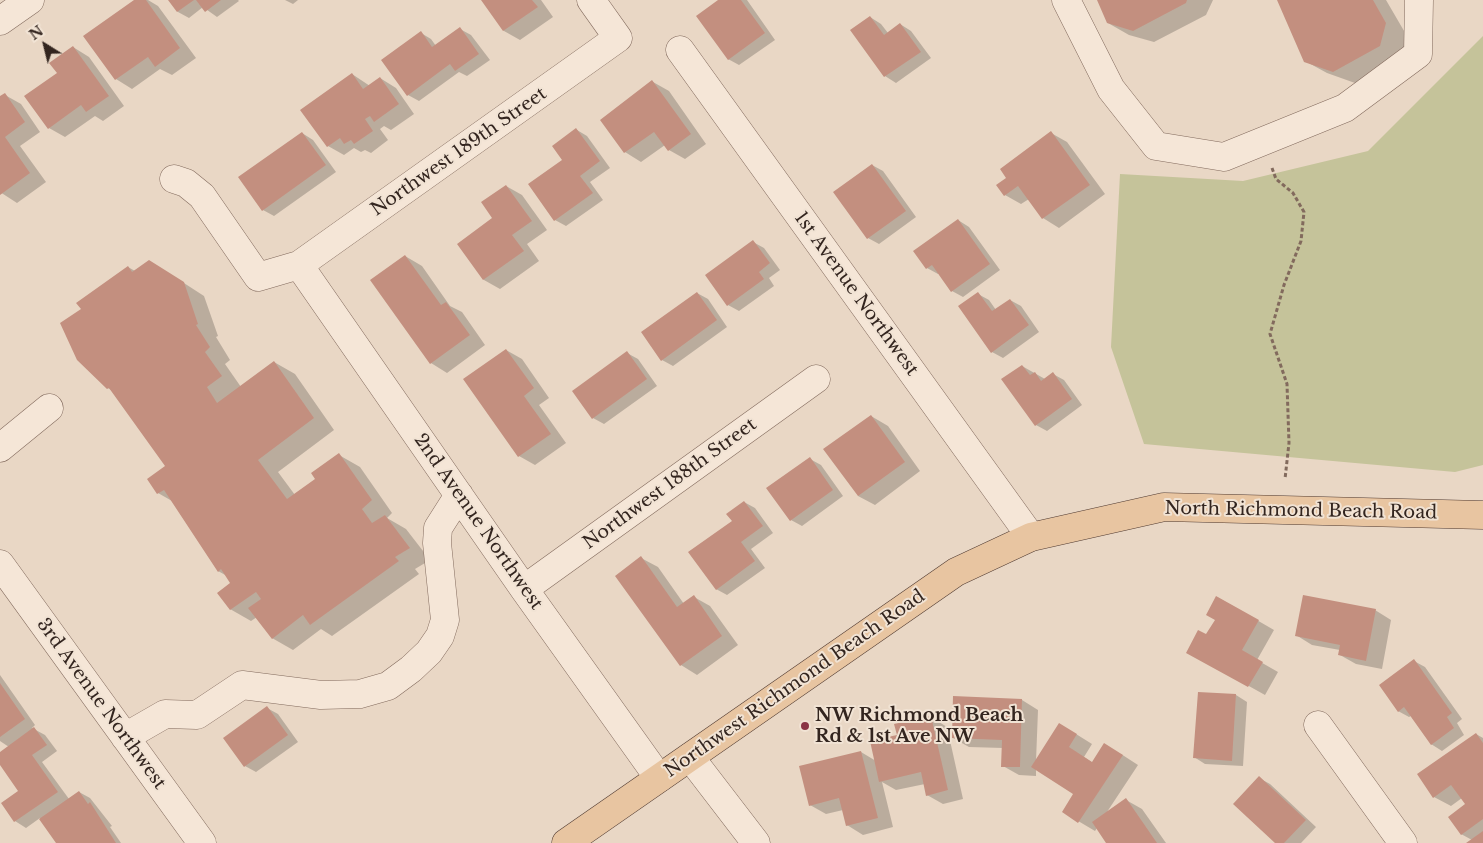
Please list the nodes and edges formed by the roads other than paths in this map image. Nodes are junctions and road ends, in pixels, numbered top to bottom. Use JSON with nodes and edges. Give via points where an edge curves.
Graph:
{"nodes":[{"id":1,"x":30,"y":0,"type":"edge"},
{"id":2,"x":591,"y":0,"type":"edge"},
{"id":3,"x":1066,"y":0,"type":"edge"},
{"id":4,"x":1419,"y":0,"type":"edge"},
{"id":5,"x":0,"y":21,"type":"edge"},
{"id":6,"x":680,"y":50,"type":"dead end"},
{"id":7,"x":174,"y":179,"type":"dead end"},
{"id":8,"x":300,"y":265,"type":"junction"},
{"id":9,"x":816,"y":379,"type":"dead end"},
{"id":10,"x":49,"y":408,"type":"dead end"},
{"id":11,"x":0,"y":448,"type":"edge"},
{"id":12,"x":458,"y":495,"type":"junction"},
{"id":13,"x":1483,"y":515,"type":"edge"},
{"id":14,"x":1032,"y":537,"type":"junction"},
{"id":15,"x":0,"y":564,"type":"edge"},
{"id":16,"x":524,"y":588,"type":"junction"},
{"id":17,"x":1318,"y":725,"type":"dead end"},
{"id":18,"x":125,"y":737,"type":"junction"},
{"id":19,"x":690,"y":757,"type":"junction"},
{"id":20,"x":660,"y":778,"type":"junction"},
{"id":21,"x":202,"y":843,"type":"edge"},
{"id":22,"x":566,"y":843,"type":"edge"},
{"id":23,"x":756,"y":843,"type":"edge"},
{"id":24,"x":1403,"y":843,"type":"edge"}],
"edges":[{"from":1,"to":5,"type":"street"},
{"from":2,"to":8,"type":"street","name":"Northwest 189th Street","via":[[618,38]]},
{"from":3,"to":4,"type":"street","via":[[1111,89],[1156,146],[1224,157],[1345,108],[1418,54]]},
{"from":6,"to":14,"type":"street","name":"1st Avenue Northwest"},
{"from":7,"to":8,"type":"street","name":"Northwest 189th Street","via":[[186,183],[202,196],[258,277]]},
{"from":8,"to":12,"type":"street","name":"2nd Avenue Northwest"},
{"from":9,"to":16,"type":"street","name":"Northwest 188th Street"},
{"from":10,"to":11,"type":"street"},
{"from":12,"to":16,"type":"street","name":"2nd Avenue Northwest"},
{"from":12,"to":18,"type":"street","via":[[438,528],[445,620],[440,636],[429,652],[388,686],[360,694],[321,695],[242,685],[197,714],[166,714]]},
{"from":13,"to":14,"type":"main road","name":"North Richmond Beach Road","via":[[1164,507]]},
{"from":14,"to":19,"type":"main road","name":"Northwest Richmond Beach Road","via":[[956,572]]},
{"from":15,"to":18,"type":"street","name":"3rd Avenue Northwest"},
{"from":16,"to":20,"type":"street","name":"2nd Avenue Northwest"},
{"from":17,"to":24,"type":"street"},
{"from":18,"to":21,"type":"street","name":"3rd Avenue Northwest"},
{"from":19,"to":20,"type":"main road","name":"Northwest Richmond Beach Road"},
{"from":19,"to":23,"type":"street"},
{"from":20,"to":22,"type":"main road","name":"Northwest Richmond Beach Road"}]}
